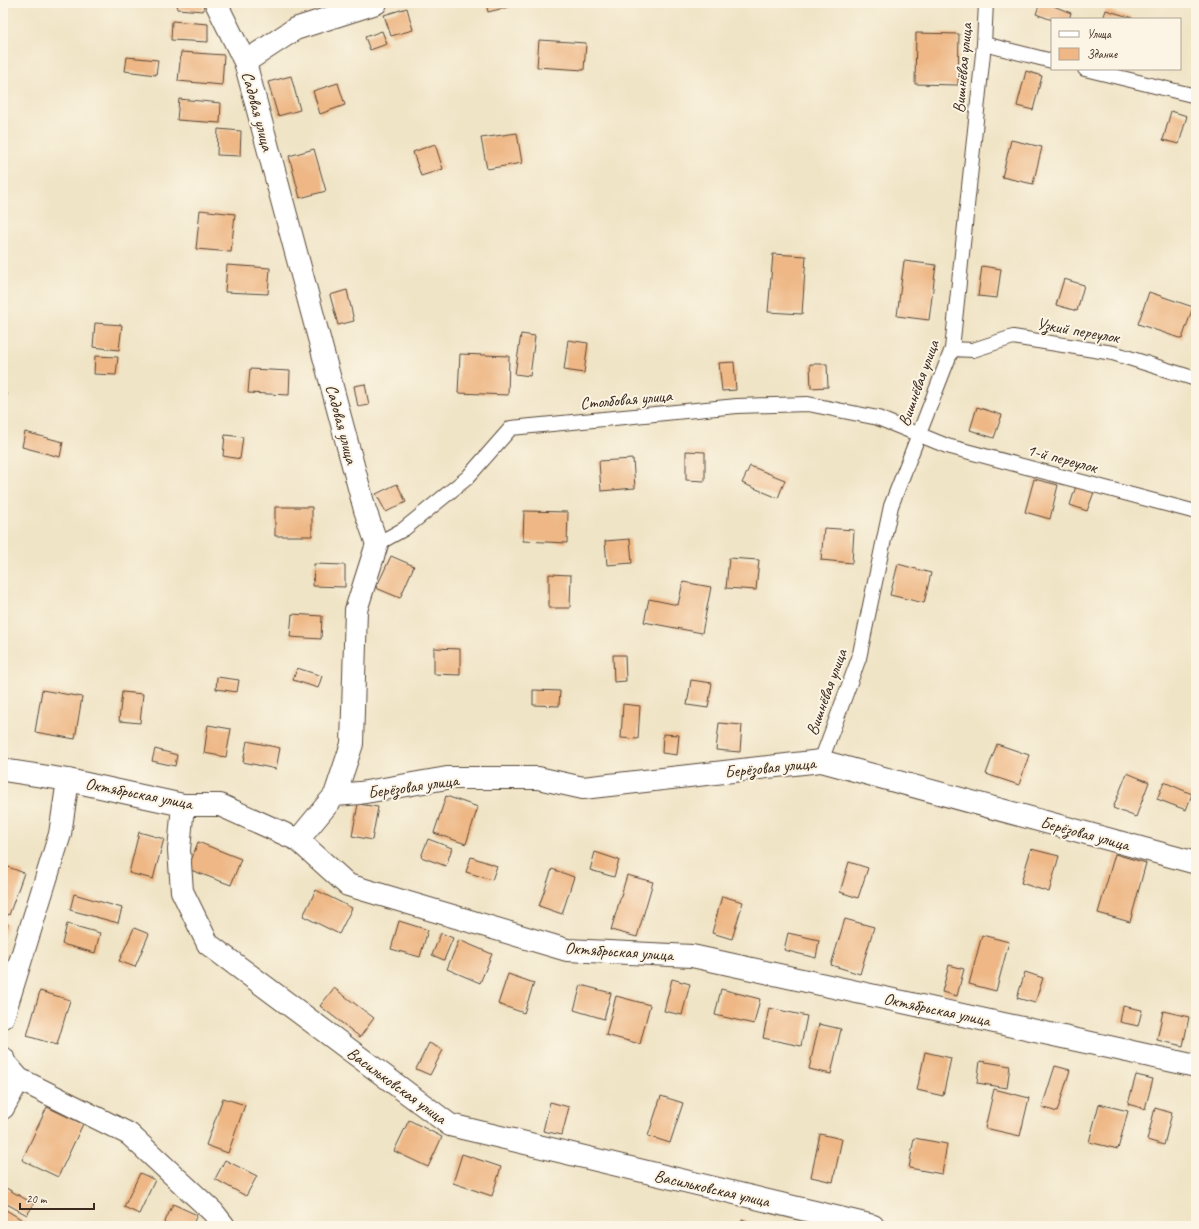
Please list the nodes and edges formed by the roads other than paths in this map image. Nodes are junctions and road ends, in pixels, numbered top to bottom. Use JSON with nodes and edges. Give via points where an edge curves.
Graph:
{"nodes":[{"id":1,"x":216,"y":3,"type":"edge"},
{"id":2,"x":376,"y":3,"type":"edge"},
{"id":3,"x":986,"y":3,"type":"edge"},
{"id":4,"x":984,"y":44,"type":"junction"},
{"id":5,"x":1051,"y":61,"type":"edge"},
{"id":6,"x":245,"y":62,"type":"junction"},
{"id":7,"x":1089,"y":70,"type":"edge"},
{"id":8,"x":1196,"y":96,"type":"edge"},
{"id":9,"x":952,"y":349,"type":"junction"},
{"id":10,"x":1196,"y":378,"type":"edge"},
{"id":11,"x":920,"y":434,"type":"junction"},
{"id":12,"x":1196,"y":512,"type":"edge"},
{"id":13,"x":377,"y":544,"type":"junction"},
{"id":14,"x":821,"y":761,"type":"junction"},
{"id":15,"x":3,"y":770,"type":"edge"},
{"id":16,"x":68,"y":780,"type":"junction"},
{"id":17,"x":335,"y":795,"type":"junction"},
{"id":18,"x":183,"y":805,"type":"junction"},
{"id":19,"x":298,"y":840,"type":"junction"},
{"id":20,"x":1196,"y":863,"type":"edge"},
{"id":21,"x":3,"y":1017,"type":"edge"},
{"id":22,"x":3,"y":1058,"type":"edge"},
{"id":23,"x":1196,"y":1066,"type":"edge"},
{"id":24,"x":19,"y":1079,"type":"junction"},
{"id":25,"x":3,"y":1108,"type":"edge"},
{"id":26,"x":224,"y":1226,"type":"edge"},
{"id":27,"x":873,"y":1226,"type":"edge"}],
"edges":[{"from":1,"to":6,"type":"street","name":"Садовая улица"},
{"from":2,"to":6,"type":"street","via":[[294,29]]},
{"from":3,"to":4,"type":"lane","name":"Вишнёвая улица"},
{"from":4,"to":5,"type":"lane"},
{"from":4,"to":9,"type":"lane","name":"Вишнёвая улица"},
{"from":6,"to":13,"type":"street","name":"Садовая улица","via":[[365,510]]},
{"from":7,"to":8,"type":"lane"},
{"from":9,"to":10,"type":"lane","name":"Узкий переулок","via":[[973,350],[1013,336],[1113,353]]},
{"from":9,"to":11,"type":"lane","name":"Вишнёвая улица"},
{"from":11,"to":12,"type":"lane","name":"1-й переулок","via":[[947,446]]},
{"from":11,"to":13,"type":"lane","name":"Столбовая улица","via":[[878,418],[808,404],[737,406],[511,428],[467,478],[404,529]]},
{"from":11,"to":14,"type":"lane","name":"Вишнёвая улица","via":[[890,506],[859,658]]},
{"from":13,"to":17,"type":"street","via":[[356,610],[352,744]]},
{"from":14,"to":17,"type":"street","name":"Берёзовая улица","via":[[583,788],[538,778],[447,778]]},
{"from":14,"to":20,"type":"street","name":"Берёзовая улица"},
{"from":15,"to":16,"type":"street","name":"Октябрьская улица"},
{"from":16,"to":18,"type":"street","name":"Октябрьская улица"},
{"from":16,"to":21,"type":"street","name":"Октябрьская улица","via":[[60,834]]},
{"from":17,"to":19,"type":"street"},
{"from":18,"to":19,"type":"street","name":"Октябрьская улица","via":[[220,805]]},
{"from":18,"to":27,"type":"street","name":"Васильковская улица","via":[[179,850],[182,891],[208,944],[450,1125]]},
{"from":19,"to":23,"type":"street","name":"Октябрьская улица","via":[[348,885],[567,950],[692,956]]},
{"from":22,"to":24,"type":"street"},
{"from":24,"to":25,"type":"street"},
{"from":24,"to":26,"type":"street","via":[[129,1134],[213,1212]]}]}
